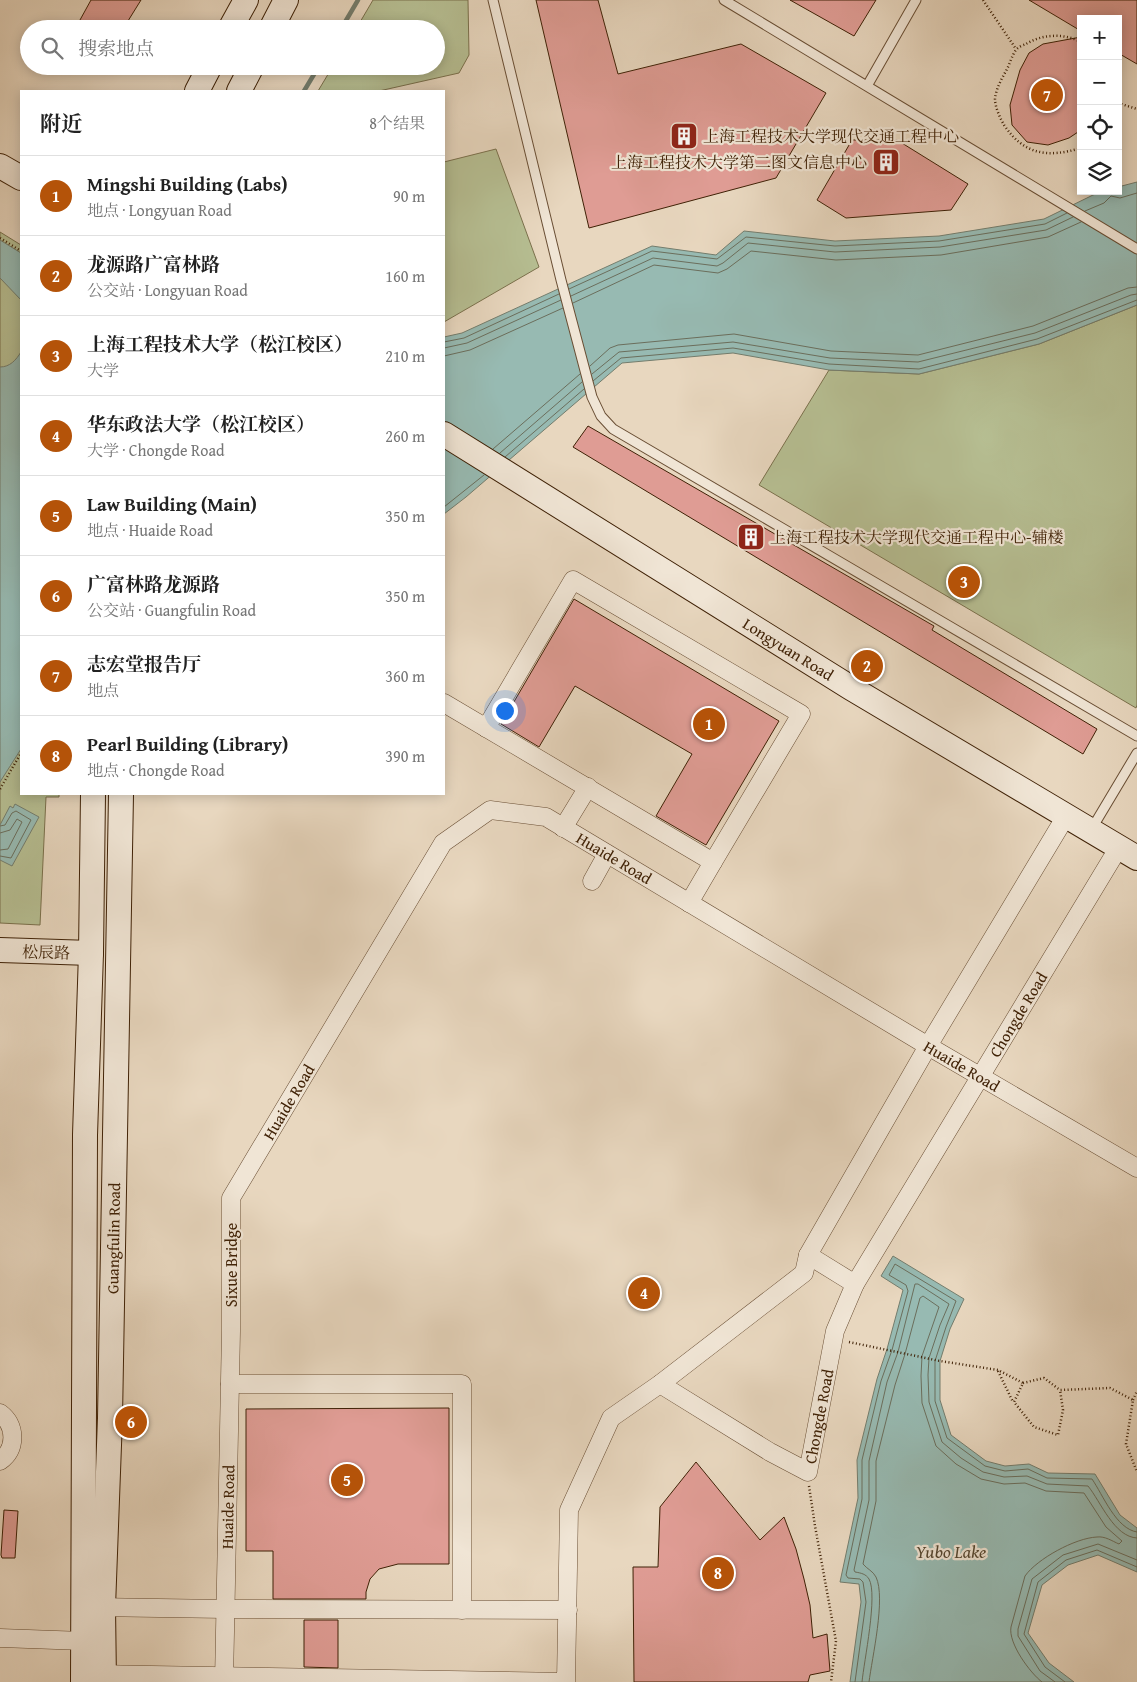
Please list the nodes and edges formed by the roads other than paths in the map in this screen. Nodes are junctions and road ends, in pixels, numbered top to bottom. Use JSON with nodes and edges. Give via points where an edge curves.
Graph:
{"nodes":[{"id":1,"x":246,"y":0,"type":"edge"},
{"id":2,"x":286,"y":0,"type":"edge"},
{"id":3,"x":493,"y":0,"type":"edge"},
{"id":4,"x":724,"y":0,"type":"edge"},
{"id":5,"x":916,"y":0,"type":"edge"},
{"id":6,"x":235,"y":20,"type":"edge"},
{"id":7,"x":276,"y":20,"type":"edge"},
{"id":8,"x":205,"y":75,"type":"edge"},
{"id":9,"x":247,"y":75,"type":"edge"},
{"id":10,"x":867,"y":86,"type":"junction"},
{"id":11,"x":198,"y":90,"type":"edge"},
{"id":12,"x":240,"y":90,"type":"edge"},
{"id":13,"x":0,"y":166,"type":"edge"},
{"id":14,"x":20,"y":177,"type":"edge"},
{"id":15,"x":1137,"y":249,"type":"edge"},
{"id":16,"x":445,"y":435,"type":"edge"},
{"id":17,"x":445,"y":704,"type":"edge"},
{"id":18,"x":486,"y":728,"type":"junction"},
{"id":19,"x":1137,"y":736,"type":"edge"},
{"id":20,"x":1137,"y":753,"type":"edge"},
{"id":21,"x":588,"y":787,"type":"junction"},
{"id":22,"x":93,"y":795,"type":"edge"},
{"id":23,"x":121,"y":795,"type":"edge"},
{"id":24,"x":1066,"y":816,"type":"junction"},
{"id":25,"x":563,"y":828,"type":"junction"},
{"id":26,"x":1091,"y":830,"type":"junction"},
{"id":27,"x":1128,"y":852,"type":"edge"},
{"id":28,"x":608,"y":854,"type":"junction"},
{"id":29,"x":713,"y":862,"type":"junction"},
{"id":30,"x":592,"y":881,"type":"dead end"},
{"id":31,"x":689,"y":903,"type":"junction"},
{"id":32,"x":0,"y":950,"type":"edge"},
{"id":33,"x":91,"y":953,"type":"junction"},
{"id":34,"x":928,"y":1046,"type":"junction"},
{"id":35,"x":981,"y":1076,"type":"junction"},
{"id":36,"x":1137,"y":1168,"type":"edge"},
{"id":37,"x":231,"y":1198,"type":"joint"},
{"id":38,"x":808,"y":1256,"type":"junction"},
{"id":39,"x":855,"y":1284,"type":"junction"},
{"id":40,"x":231,"y":1332,"type":"joint"},
{"id":41,"x":230,"y":1384,"type":"junction"},
{"id":42,"x":660,"y":1384,"type":"junction"},
{"id":43,"x":0,"y":1413,"type":"edge"},
{"id":44,"x":0,"y":1461,"type":"edge"},
{"id":45,"x":94,"y":1607,"type":"junction"},
{"id":46,"x":225,"y":1610,"type":"junction"},
{"id":47,"x":462,"y":1610,"type":"junction"},
{"id":48,"x":568,"y":1610,"type":"junction"},
{"id":49,"x":0,"y":1638,"type":"edge"},
{"id":50,"x":84,"y":1641,"type":"junction"},
{"id":51,"x":94,"y":1678,"type":"edge"},
{"id":52,"x":224,"y":1679,"type":"edge"},
{"id":53,"x":457,"y":1681,"type":"edge"},
{"id":54,"x":566,"y":1682,"type":"edge"}],
"edges":[{"from":1,"to":6,"type":"main road"},
{"from":2,"to":7,"type":"main road"},
{"from":3,"to":19,"type":"lane","via":[[561,280],[592,397],[601,416],[613,429]]},
{"from":4,"to":10,"type":"lane"},
{"from":5,"to":10,"type":"lane"},
{"from":8,"to":11,"type":"main road"},
{"from":9,"to":12,"type":"main road"},
{"from":10,"to":15,"type":"lane"},
{"from":13,"to":14,"type":"main road"},
{"from":16,"to":24,"type":"main road","name":"Longyuan Road","via":[[851,688]]},
{"from":17,"to":18,"type":"street"},
{"from":18,"to":21,"type":"street"},
{"from":18,"to":29,"type":"street","via":[[573,580],[800,714]]},
{"from":20,"to":26,"type":"lane"},
{"from":21,"to":25,"type":"street"},
{"from":21,"to":29,"type":"street"},
{"from":22,"to":33,"type":"main road","name":"Guangfulin Road"},
{"from":23,"to":45,"type":"main road","name":"Guangfulin Road","via":[[110,1408]]},
{"from":24,"to":26,"type":"main road","name":"Longyuan Road"},
{"from":24,"to":34,"type":"street"},
{"from":25,"to":28,"type":"street","name":"Huaide Road"},
{"from":25,"to":37,"type":"street","name":"Huaide Road","via":[[546,818],[490,810],[443,843]]},
{"from":26,"to":27,"type":"main road","name":"Longyuan Road"},
{"from":27,"to":35,"type":"street","name":"Chongde Road"},
{"from":28,"to":30,"type":"street"},
{"from":28,"to":31,"type":"street","name":"Huaide Road"},
{"from":29,"to":31,"type":"street"},
{"from":31,"to":34,"type":"street","name":"Huaide Road"},
{"from":32,"to":33,"type":"main road","name":"松辰路"},
{"from":33,"to":45,"type":"main road","name":"Guangfulin Road","via":[[85,1135]]},
{"from":34,"to":35,"type":"street","name":"Huaide Road"},
{"from":34,"to":38,"type":"street"},
{"from":35,"to":36,"type":"street","name":"Huaide Road"},
{"from":35,"to":39,"type":"street","name":"Chongde Road"},
{"from":37,"to":40,"type":"street","name":"Sixue Bridge"},
{"from":38,"to":39,"type":"street"},
{"from":38,"to":42,"type":"street","via":[[804,1273]]},
{"from":39,"to":42,"type":"street","name":"Chongde Road","via":[[835,1331],[808,1472]]},
{"from":40,"to":41,"type":"street","name":"Huaide Road"},
{"from":41,"to":46,"type":"street","name":"Huaide Road"},
{"from":41,"to":47,"type":"street","via":[[462,1384]]},
{"from":42,"to":48,"type":"street","via":[[612,1418],[569,1510]]},
{"from":43,"to":44,"type":"street","via":[[8,1422],[13,1440],[10,1450]]},
{"from":45,"to":46,"type":"street"},
{"from":45,"to":50,"type":"main road","name":"Guangfulin Road"},
{"from":45,"to":51,"type":"main road","name":"Guangfulin Road"},
{"from":46,"to":47,"type":"street"},
{"from":46,"to":52,"type":"street","name":"Huaide Road"},
{"from":47,"to":48,"type":"street"},
{"from":48,"to":54,"type":"street"},
{"from":49,"to":50,"type":"street"},
{"from":50,"to":51,"type":"main road","name":"Guangfulin Road"},
{"from":51,"to":52,"type":"street"},
{"from":52,"to":53,"type":"street"},
{"from":53,"to":54,"type":"street"}]}
